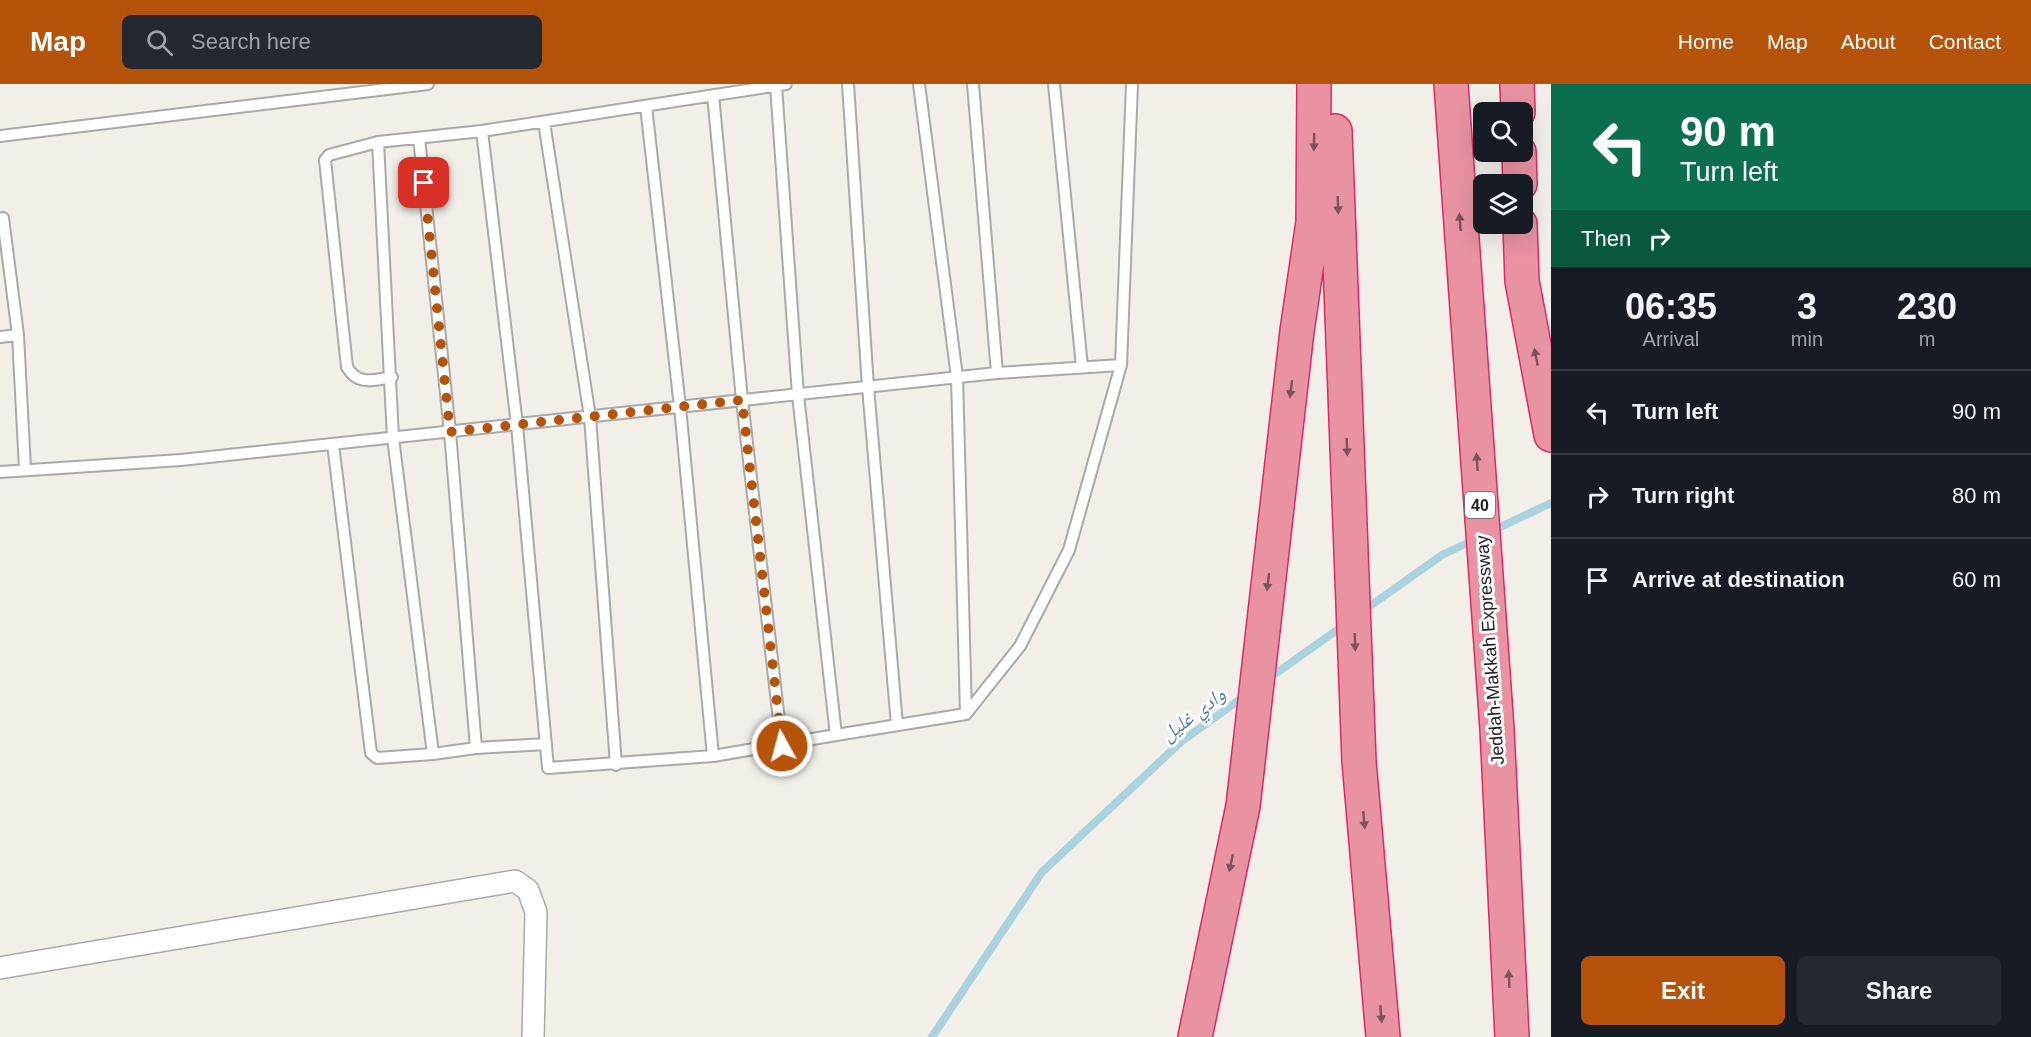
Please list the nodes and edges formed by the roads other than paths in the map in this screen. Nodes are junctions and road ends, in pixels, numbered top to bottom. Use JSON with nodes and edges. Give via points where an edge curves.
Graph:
{"nodes":[{"id":1,"x":428,"y":84,"type":"edge"},
{"id":2,"x":849,"y":84,"type":"edge"},
{"id":3,"x":919,"y":84,"type":"edge"},
{"id":4,"x":973,"y":84,"type":"edge"},
{"id":5,"x":1054,"y":84,"type":"edge"},
{"id":6,"x":1132,"y":84,"type":"edge"},
{"id":7,"x":1314,"y":84,"type":"edge"},
{"id":8,"x":1333,"y":84,"type":"edge"},
{"id":9,"x":1451,"y":84,"type":"edge"},
{"id":10,"x":1517,"y":84,"type":"edge"},
{"id":11,"x":781,"y":85,"type":"edge"},
{"id":12,"x":713,"y":95,"type":"junction"},
{"id":13,"x":1518,"y":102,"type":"edge"},
{"id":14,"x":646,"y":106,"type":"junction"},
{"id":15,"x":544,"y":122,"type":"junction"},
{"id":16,"x":482,"y":131,"type":"junction"},
{"id":17,"x":0,"y":136,"type":"edge"},
{"id":18,"x":419,"y":138,"type":"junction"},
{"id":19,"x":378,"y":142,"type":"junction"},
{"id":20,"x":3,"y":218,"type":"dead end"},
{"id":21,"x":1520,"y":234,"type":"edge"},
{"id":22,"x":18,"y":335,"type":"junction"},
{"id":23,"x":0,"y":337,"type":"edge"},
{"id":24,"x":1121,"y":365,"type":"junction"},
{"id":25,"x":1082,"y":366,"type":"junction"},
{"id":26,"x":997,"y":373,"type":"junction"},
{"id":27,"x":392,"y":377,"type":"junction"},
{"id":28,"x":957,"y":378,"type":"junction"},
{"id":29,"x":868,"y":387,"type":"junction"},
{"id":30,"x":798,"y":394,"type":"junction"},
{"id":31,"x":742,"y":400,"type":"junction"},
{"id":32,"x":680,"y":407,"type":"junction"},
{"id":33,"x":590,"y":417,"type":"junction"},
{"id":34,"x":517,"y":425,"type":"junction"},
{"id":35,"x":450,"y":432,"type":"junction"},
{"id":36,"x":1551,"y":435,"type":"edge"},
{"id":37,"x":393,"y":438,"type":"junction"},
{"id":38,"x":333,"y":444,"type":"junction"},
{"id":39,"x":26,"y":469,"type":"junction"},
{"id":40,"x":0,"y":472,"type":"edge"},
{"id":41,"x":966,"y":714,"type":"junction"},
{"id":42,"x":897,"y":724,"type":"junction"},
{"id":43,"x":836,"y":735,"type":"junction"},
{"id":44,"x":546,"y":744,"type":"junction"},
{"id":45,"x":782,"y":746,"type":"junction"},
{"id":46,"x":476,"y":747,"type":"junction"},
{"id":47,"x":433,"y":754,"type":"junction"},
{"id":48,"x":713,"y":756,"type":"junction"},
{"id":49,"x":616,"y":765,"type":"junction"},
{"id":50,"x":0,"y":968,"type":"edge"},
{"id":51,"x":533,"y":1037,"type":"edge"},
{"id":52,"x":1195,"y":1037,"type":"edge"},
{"id":53,"x":1383,"y":1037,"type":"edge"},
{"id":54,"x":1512,"y":1037,"type":"edge"}],
"edges":[{"from":1,"to":17,"type":"lane"},
{"from":2,"to":29,"type":"lane"},
{"from":3,"to":28,"type":"lane"},
{"from":4,"to":26,"type":"lane"},
{"from":5,"to":25,"type":"lane"},
{"from":6,"to":24,"type":"lane"},
{"from":7,"to":52,"type":"highway","one_way":true,"via":[[1313,222],[1243,806]]},
{"from":8,"to":53,"type":"highway","one_way":true,"via":[[1359,761]]},
{"from":54,"to":9,"type":"highway","name":"Jeddah-Makkah Expressway","number":"40","one_way":true,"via":[[1497,729]]},
{"from":10,"to":13,"type":"highway"},
{"from":11,"to":12,"type":"lane"},
{"from":11,"to":30,"type":"lane"},
{"from":12,"to":14,"type":"lane"},
{"from":12,"to":31,"type":"lane"},
{"from":14,"to":15,"type":"lane"},
{"from":14,"to":32,"type":"lane"},
{"from":15,"to":16,"type":"lane"},
{"from":15,"to":33,"type":"lane"},
{"from":16,"to":18,"type":"lane"},
{"from":16,"to":34,"type":"lane"},
{"from":18,"to":19,"type":"lane"},
{"from":18,"to":35,"type":"lane"},
{"from":19,"to":27,"type":"lane"},
{"from":19,"to":27,"type":"lane","via":[[336,151],[325,160],[347,367],[352,376],[363,381]]},
{"from":20,"to":22,"type":"lane"},
{"from":36,"to":21,"type":"highway","one_way":true,"via":[[1522,281]]},
{"from":22,"to":23,"type":"lane"},
{"from":22,"to":39,"type":"lane"},
{"from":24,"to":25,"type":"lane"},
{"from":24,"to":41,"type":"lane","via":[[1069,550],[1020,646]]},
{"from":25,"to":26,"type":"lane"},
{"from":26,"to":28,"type":"lane"},
{"from":27,"to":37,"type":"lane"},
{"from":28,"to":29,"type":"lane"},
{"from":28,"to":41,"type":"lane"},
{"from":29,"to":30,"type":"lane"},
{"from":29,"to":42,"type":"lane"},
{"from":30,"to":31,"type":"lane"},
{"from":30,"to":43,"type":"lane"},
{"from":31,"to":32,"type":"lane"},
{"from":31,"to":45,"type":"lane"},
{"from":32,"to":33,"type":"lane"},
{"from":32,"to":48,"type":"lane"},
{"from":33,"to":34,"type":"lane"},
{"from":33,"to":49,"type":"lane"},
{"from":34,"to":35,"type":"lane"},
{"from":34,"to":44,"type":"lane"},
{"from":35,"to":37,"type":"lane"},
{"from":35,"to":46,"type":"lane"},
{"from":37,"to":38,"type":"lane"},
{"from":37,"to":47,"type":"lane"},
{"from":38,"to":39,"type":"lane","via":[[181,460]]},
{"from":38,"to":47,"type":"lane","via":[[371,753],[377,758]]},
{"from":39,"to":40,"type":"lane"},
{"from":41,"to":42,"type":"lane"},
{"from":42,"to":43,"type":"lane"},
{"from":43,"to":45,"type":"lane"},
{"from":44,"to":46,"type":"lane"},
{"from":44,"to":49,"type":"lane","via":[[548,768]]},
{"from":45,"to":48,"type":"lane"},
{"from":46,"to":47,"type":"lane"},
{"from":48,"to":49,"type":"lane"},
{"from":50,"to":51,"type":"street","via":[[515,881],[528,890],[536,912]]}]}
